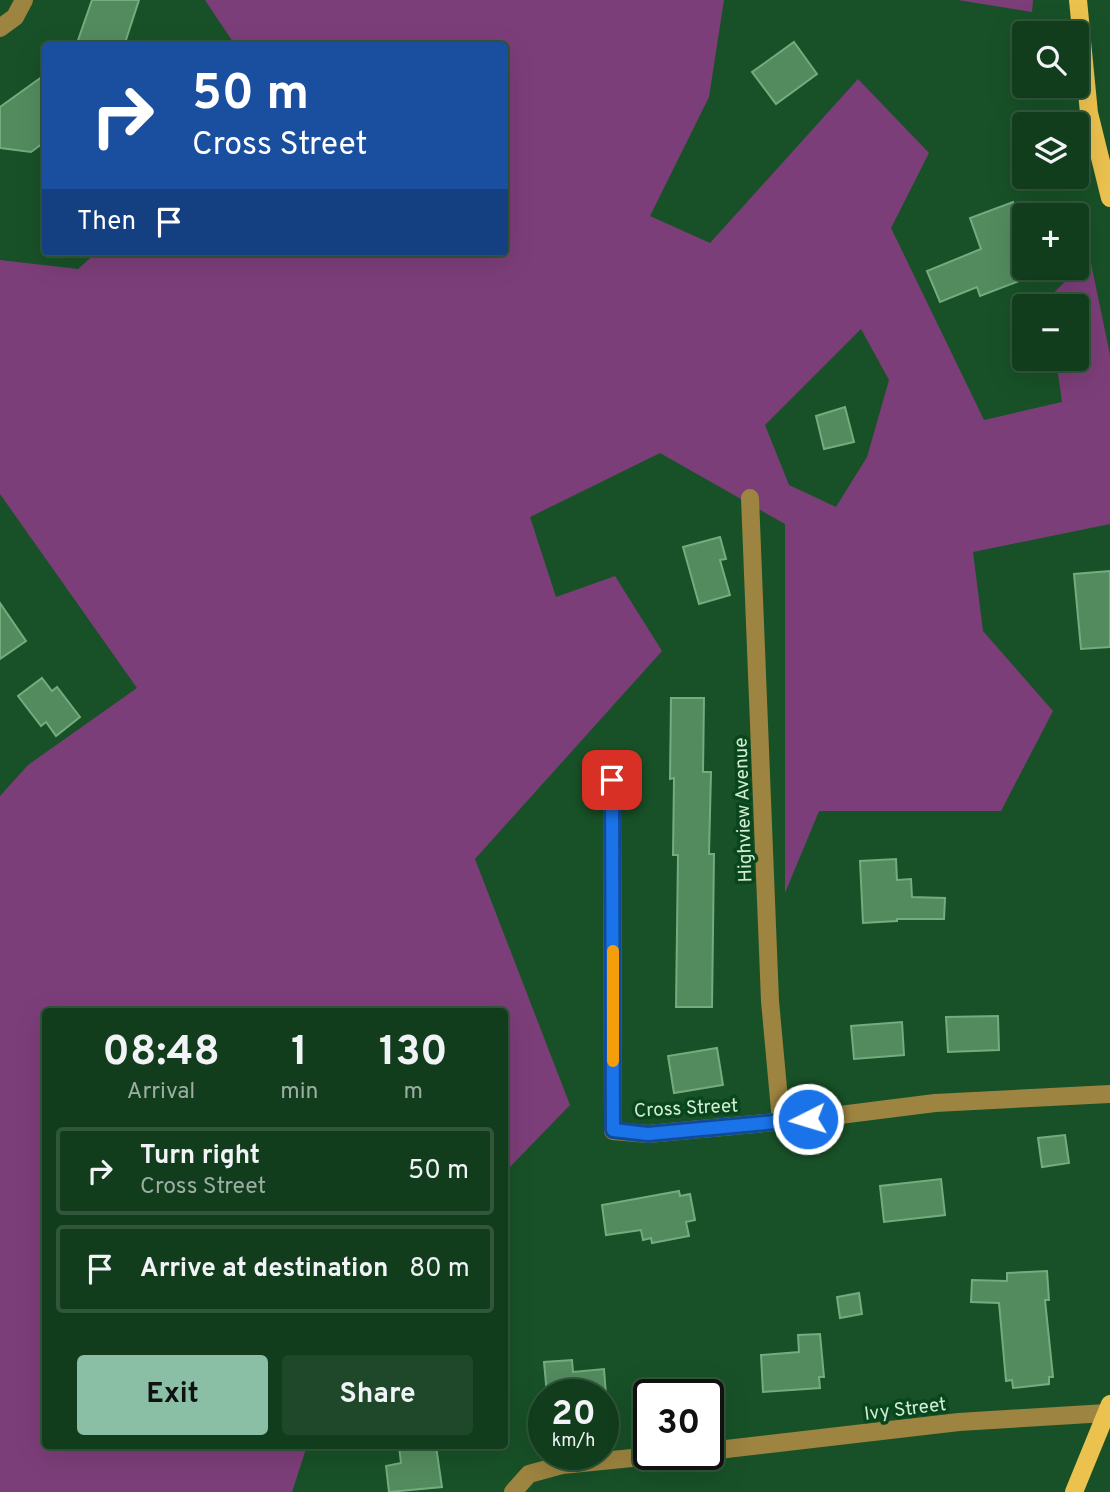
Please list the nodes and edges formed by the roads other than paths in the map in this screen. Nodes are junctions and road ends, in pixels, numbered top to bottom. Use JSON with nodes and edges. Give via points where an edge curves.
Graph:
{"nodes":[{"id":1,"x":24,"y":0,"type":"edge"},
{"id":2,"x":1078,"y":0,"type":"edge"},
{"id":3,"x":0,"y":28,"type":"edge"},
{"id":4,"x":1110,"y":198,"type":"edge"},
{"id":5,"x":750,"y":498,"type":"dead end"},
{"id":6,"x":612,"y":780,"type":"dead end"},
{"id":7,"x":1110,"y":1094,"type":"edge"},
{"id":8,"x":780,"y":1121,"type":"junction"},
{"id":9,"x":1108,"y":1408,"type":"edge"},
{"id":10,"x":724,"y":1449,"type":"edge"},
{"id":11,"x":633,"y":1458,"type":"edge"},
{"id":12,"x":513,"y":1492,"type":"edge"},
{"id":13,"x":1074,"y":1492,"type":"edge"}],
"edges":[{"from":1,"to":3,"type":"street","via":[[15,17]]},
{"from":2,"to":4,"type":"main road","via":[[1089,113]]},
{"from":5,"to":8,"type":"street","name":"Highview Avenue","via":[[770,1001]]},
{"from":6,"to":8,"type":"street","name":"Cross Street","via":[[613,1130],[648,1134]]},
{"from":7,"to":8,"type":"street","name":"Cross Street","via":[[935,1103]]},
{"from":9,"to":10,"type":"street","name":"Ivy Street"},
{"from":9,"to":13,"type":"main road"},
{"from":11,"to":12,"type":"street","via":[[562,1465],[529,1474]]}]}
